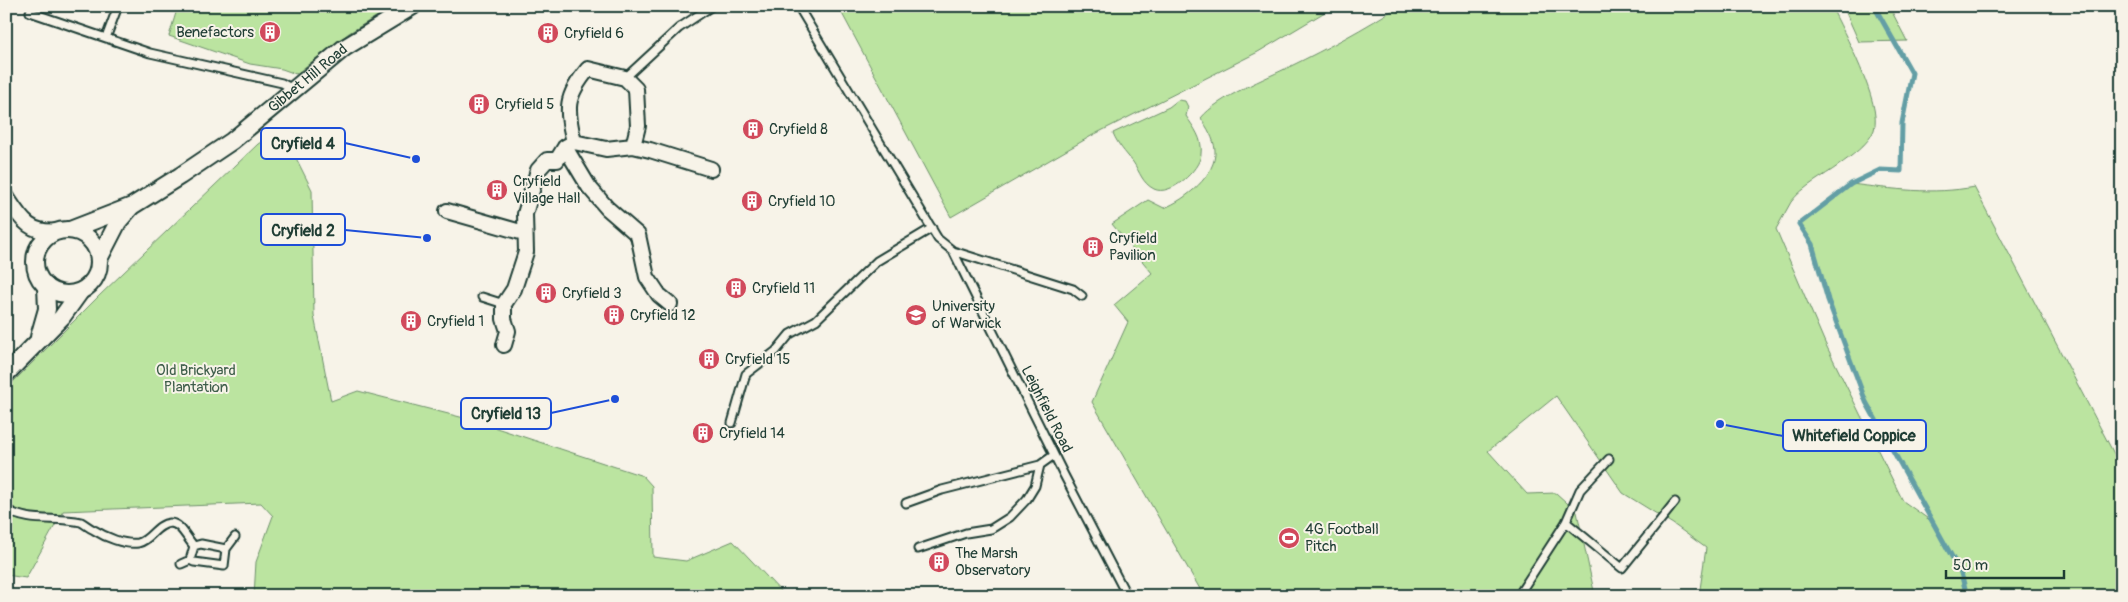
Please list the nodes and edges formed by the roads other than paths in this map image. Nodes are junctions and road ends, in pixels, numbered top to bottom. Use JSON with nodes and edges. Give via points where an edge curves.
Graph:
{"nodes":[{"id":1,"x":32,"y":6,"type":"edge"},
{"id":2,"x":118,"y":6,"type":"edge"},
{"id":3,"x":413,"y":6,"type":"edge"},
{"id":4,"x":712,"y":6,"type":"edge"},
{"id":5,"x":798,"y":6,"type":"edge"},
{"id":6,"x":106,"y":38,"type":"junction"},
{"id":7,"x":624,"y":78,"type":"junction"},
{"id":8,"x":293,"y":89,"type":"junction"},
{"id":9,"x":570,"y":144,"type":"junction"},
{"id":10,"x":633,"y":146,"type":"junction"},
{"id":11,"x":711,"y":169,"type":"dead end"},
{"id":12,"x":6,"y":196,"type":"edge"},
{"id":13,"x":132,"y":206,"type":"junction"},
{"id":14,"x":447,"y":211,"type":"dead end"},
{"id":15,"x":932,"y":228,"type":"junction"},
{"id":16,"x":65,"y":230,"type":"junction"},
{"id":17,"x":524,"y":233,"type":"junction"},
{"id":18,"x":953,"y":251,"type":"junction"},
{"id":19,"x":100,"y":257,"type":"junction"},
{"id":20,"x":46,"y":286,"type":"junction"},
{"id":21,"x":80,"y":292,"type":"junction"},
{"id":22,"x":1082,"y":296,"type":"dead end"},
{"id":23,"x":482,"y":297,"type":"dead end"},
{"id":24,"x":504,"y":304,"type":"junction"},
{"id":25,"x":670,"y":304,"type":"dead end"},
{"id":26,"x":38,"y":342,"type":"junction"},
{"id":27,"x":504,"y":345,"type":"dead end"},
{"id":28,"x":6,"y":374,"type":"edge"},
{"id":29,"x":732,"y":423,"type":"dead end"},
{"id":30,"x":1054,"y":455,"type":"junction"},
{"id":31,"x":1609,"y":459,"type":"dead end"},
{"id":32,"x":1040,"y":465,"type":"junction"},
{"id":33,"x":1675,"y":502,"type":"dead end"},
{"id":34,"x":906,"y":503,"type":"dead end"},
{"id":35,"x":6,"y":509,"type":"edge"},
{"id":36,"x":1566,"y":522,"type":"junction"},
{"id":37,"x":235,"y":537,"type":"dead end"},
{"id":38,"x":194,"y":546,"type":"junction"},
{"id":39,"x":918,"y":549,"type":"dead end"},
{"id":40,"x":226,"y":550,"type":"junction"},
{"id":41,"x":190,"y":560,"type":"junction"},
{"id":42,"x":181,"y":564,"type":"dead end"},
{"id":43,"x":1127,"y":596,"type":"edge"},
{"id":44,"x":1518,"y":596,"type":"edge"}],
"edges":[{"from":1,"to":6,"type":"lane","via":[[30,12]]},
{"from":2,"to":6,"type":"lane"},
{"from":3,"to":8,"type":"street","name":"Gibbet Hill Road","via":[[344,48]]},
{"from":4,"to":7,"type":"lane","via":[[679,28]]},
{"from":5,"to":15,"type":"lane"},
{"from":6,"to":8,"type":"lane","via":[[150,53],[282,82]]},
{"from":7,"to":9,"type":"street","via":[[588,69],[576,83],[568,114]]},
{"from":7,"to":10,"type":"street","via":[[636,89],[638,126]]},
{"from":8,"to":13,"type":"street","name":"Gibbet Hill Road","via":[[232,142]]},
{"from":9,"to":10,"type":"street","via":[[606,149]]},
{"from":9,"to":17,"type":"street","via":[[558,160],[546,160],[538,170],[525,214]]},
{"from":9,"to":25,"type":"street","via":[[589,186],[607,208],[638,235],[647,277],[659,295]]},
{"from":10,"to":11,"type":"street"},
{"from":12,"to":16,"type":"street","via":[[30,226],[38,230]]},
{"from":13,"to":16,"type":"street","name":"Gibbet Hill Road"},
{"from":13,"to":19,"type":"street","name":"Gibbet Hill Road","via":[[118,222]]},
{"from":14,"to":17,"type":"street"},
{"from":15,"to":18,"type":"lane","name":"Leighfield Road","via":[[938,239]]},
{"from":15,"to":29,"type":"lane","via":[[878,261],[816,320],[790,334],[776,351],[746,374]]},
{"from":16,"to":19,"type":"street","via":[[80,232],[90,240]]},
{"from":16,"to":20,"type":"street","via":[[50,235],[38,249],[36,264]]},
{"from":17,"to":24,"type":"street","via":[[526,252],[514,288]]},
{"from":18,"to":22,"type":"lane","via":[[1074,289]]},
{"from":18,"to":30,"type":"lane","name":"Leighfield Road"},
{"from":19,"to":21,"type":"street","via":[[94,277]]},
{"from":20,"to":21,"type":"street","via":[[61,294]]},
{"from":20,"to":26,"type":"street","via":[[47,309]]},
{"from":21,"to":26,"type":"street","via":[[62,318]]},
{"from":23,"to":24,"type":"lane"},
{"from":24,"to":27,"type":"street","via":[[508,331]]},
{"from":26,"to":28,"type":"street"},
{"from":30,"to":32,"type":"lane"},
{"from":30,"to":43,"type":"lane","name":"Leighfield Road"},
{"from":31,"to":36,"type":"lane","via":[[1580,490]]},
{"from":32,"to":34,"type":"lane","via":[[942,490]]},
{"from":32,"to":39,"type":"lane","via":[[1035,486],[1010,517],[991,528]]},
{"from":33,"to":36,"type":"lane","via":[[1622,568]]},
{"from":35,"to":38,"type":"lane","via":[[16,516],[82,523],[126,542],[138,543],[170,523],[183,531]]},
{"from":36,"to":44,"type":"lane"},
{"from":37,"to":40,"type":"lane"},
{"from":38,"to":40,"type":"lane","via":[[201,544]]},
{"from":38,"to":41,"type":"lane"},
{"from":40,"to":41,"type":"lane","via":[[224,566]]},
{"from":41,"to":42,"type":"lane"}]}
